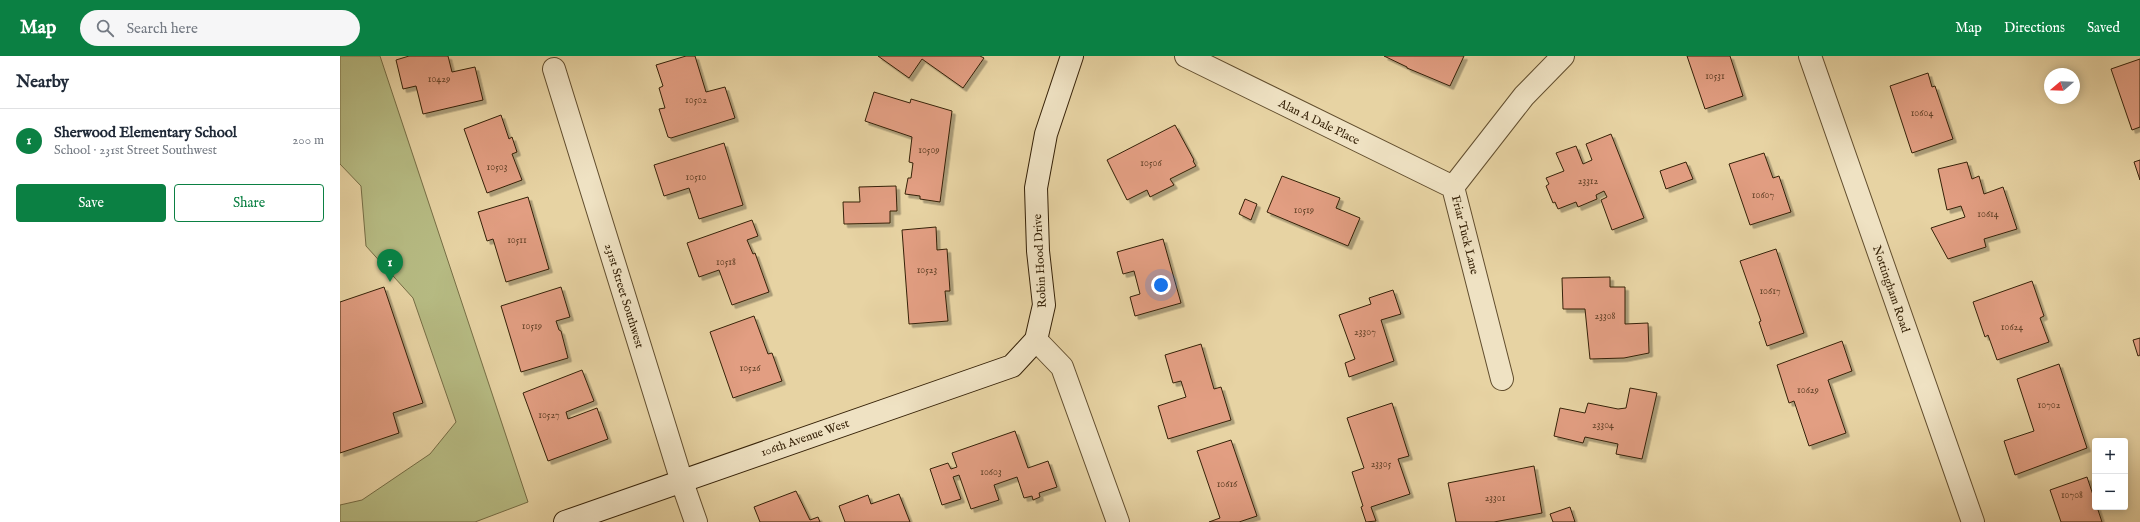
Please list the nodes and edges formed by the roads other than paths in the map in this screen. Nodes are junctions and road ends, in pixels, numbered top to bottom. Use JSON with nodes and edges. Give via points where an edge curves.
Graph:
{"nodes":[{"id":1,"x":1072,"y":56,"type":"edge"},
{"id":2,"x":1186,"y":56,"type":"edge"},
{"id":3,"x":1563,"y":56,"type":"edge"},
{"id":4,"x":1810,"y":56,"type":"edge"},
{"id":5,"x":554,"y":69,"type":"dead end"},
{"id":6,"x":1453,"y":187,"type":"junction"},
{"id":7,"x":1036,"y":340,"type":"junction"},
{"id":8,"x":1502,"y":379,"type":"dead end"},
{"id":9,"x":682,"y":482,"type":"junction"},
{"id":10,"x":565,"y":522,"type":"edge"},
{"id":11,"x":696,"y":522,"type":"edge"},
{"id":12,"x":1118,"y":522,"type":"edge"},
{"id":13,"x":1973,"y":522,"type":"edge"}],
"edges":[{"from":1,"to":7,"type":"street","name":"Robin Hood Drive","via":[[1046,134],[1036,188],[1038,250],[1044,305]]},
{"from":2,"to":6,"type":"street","name":"Alan A Dale Place"},
{"from":3,"to":6,"type":"street","name":"Friar Tuck Lane","via":[[1524,96]]},
{"from":4,"to":13,"type":"street","name":"Nottingham Road"},
{"from":5,"to":9,"type":"street","name":"231st Street Southwest"},
{"from":6,"to":8,"type":"street","name":"Friar Tuck Lane"},
{"from":7,"to":9,"type":"street","name":"106th Avenue West","via":[[1012,366]]},
{"from":7,"to":12,"type":"street","via":[[1062,367]]},
{"from":9,"to":10,"type":"street","name":"106th Avenue West"},
{"from":9,"to":11,"type":"street","name":"231st Street Southwest"}]}
